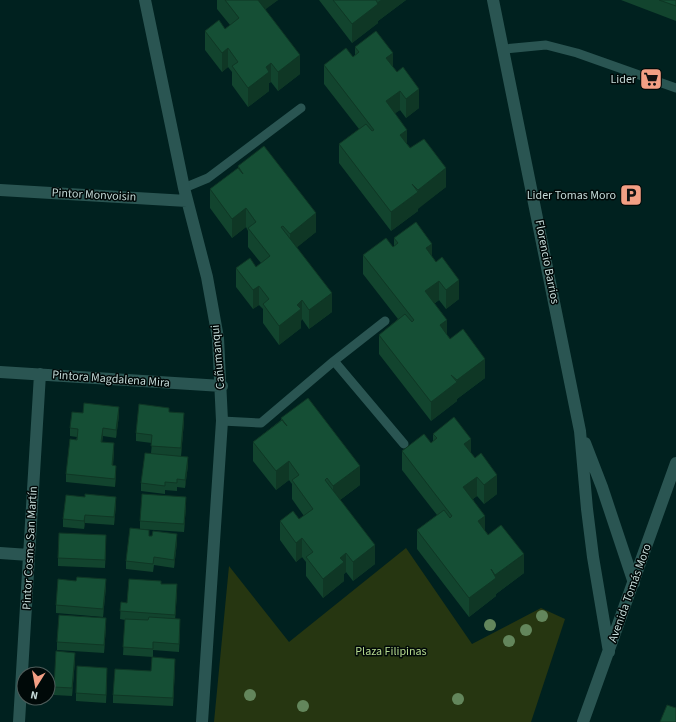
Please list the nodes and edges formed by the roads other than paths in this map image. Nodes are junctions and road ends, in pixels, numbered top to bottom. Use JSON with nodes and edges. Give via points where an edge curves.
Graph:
{"nodes":[{"id":1,"x":144,"y":0,"type":"edge"},
{"id":2,"x":494,"y":0,"type":"edge"},
{"id":3,"x":504,"y":49,"type":"junction"},
{"id":4,"x":676,"y":88,"type":"edge"},
{"id":5,"x":301,"y":108,"type":"dead end"},
{"id":6,"x":184,"y":188,"type":"junction"},
{"id":7,"x":0,"y":190,"type":"edge"},
{"id":8,"x":187,"y":201,"type":"junction"},
{"id":9,"x":385,"y":321,"type":"dead end"},
{"id":10,"x":334,"y":361,"type":"junction"},
{"id":11,"x":0,"y":372,"type":"edge"},
{"id":12,"x":40,"y":374,"type":"junction"},
{"id":13,"x":222,"y":386,"type":"junction"},
{"id":14,"x":222,"y":421,"type":"junction"},
{"id":15,"x":580,"y":430,"type":"junction"},
{"id":16,"x":404,"y":444,"type":"dead end"},
{"id":17,"x":676,"y":463,"type":"edge"},
{"id":18,"x":673,"y":482,"type":"edge"},
{"id":19,"x":0,"y":553,"type":"edge"},
{"id":20,"x":29,"y":555,"type":"junction"},
{"id":21,"x":634,"y":583,"type":"junction"},
{"id":22,"x":609,"y":652,"type":"junction"},
{"id":23,"x":19,"y":722,"type":"edge"},
{"id":24,"x":202,"y":722,"type":"edge"},
{"id":25,"x":583,"y":722,"type":"edge"}],
"edges":[{"from":1,"to":6,"type":"street","name":"Cañumanqui"},
{"from":2,"to":3,"type":"street","name":"Florencio Barrios"},
{"from":3,"to":4,"type":"lane","via":[[546,45],[577,53]]},
{"from":3,"to":15,"type":"street","name":"Florencio Barrios"},
{"from":5,"to":6,"type":"lane","via":[[208,178]]},
{"from":6,"to":8,"type":"street","name":"Cañumanqui"},
{"from":7,"to":8,"type":"street","name":"Pintor Monvoisin"},
{"from":8,"to":13,"type":"street","name":"Cañumanqui","via":[[207,277],[218,338]]},
{"from":9,"to":10,"type":"lane"},
{"from":10,"to":14,"type":"lane","via":[[261,423]]},
{"from":10,"to":16,"type":"lane"},
{"from":11,"to":12,"type":"street","name":"Pintora Magdalena Mira"},
{"from":12,"to":13,"type":"street","name":"Pintora Magdalena Mira"},
{"from":12,"to":20,"type":"street","name":"Pintor Cosme San Martín"},
{"from":13,"to":14,"type":"street","name":"Cañumanqui"},
{"from":14,"to":24,"type":"street","name":"Cañumanqui"},
{"from":15,"to":21,"type":"street","name":"Florencio Barrios"},
{"from":15,"to":22,"type":"street","name":"Florencio Barrios","via":[[593,557]]},
{"from":17,"to":18,"type":"street","name":"Avenida Tomás Moro"},
{"from":18,"to":21,"type":"street","name":"Avenida Tomás Moro"},
{"from":19,"to":20,"type":"street"},
{"from":20,"to":23,"type":"street","name":"Pintor Cosme San Martín"},
{"from":21,"to":22,"type":"street","name":"Avenida Tomás Moro"},
{"from":22,"to":25,"type":"street","name":"Avenida Tomás Moro"}]}
